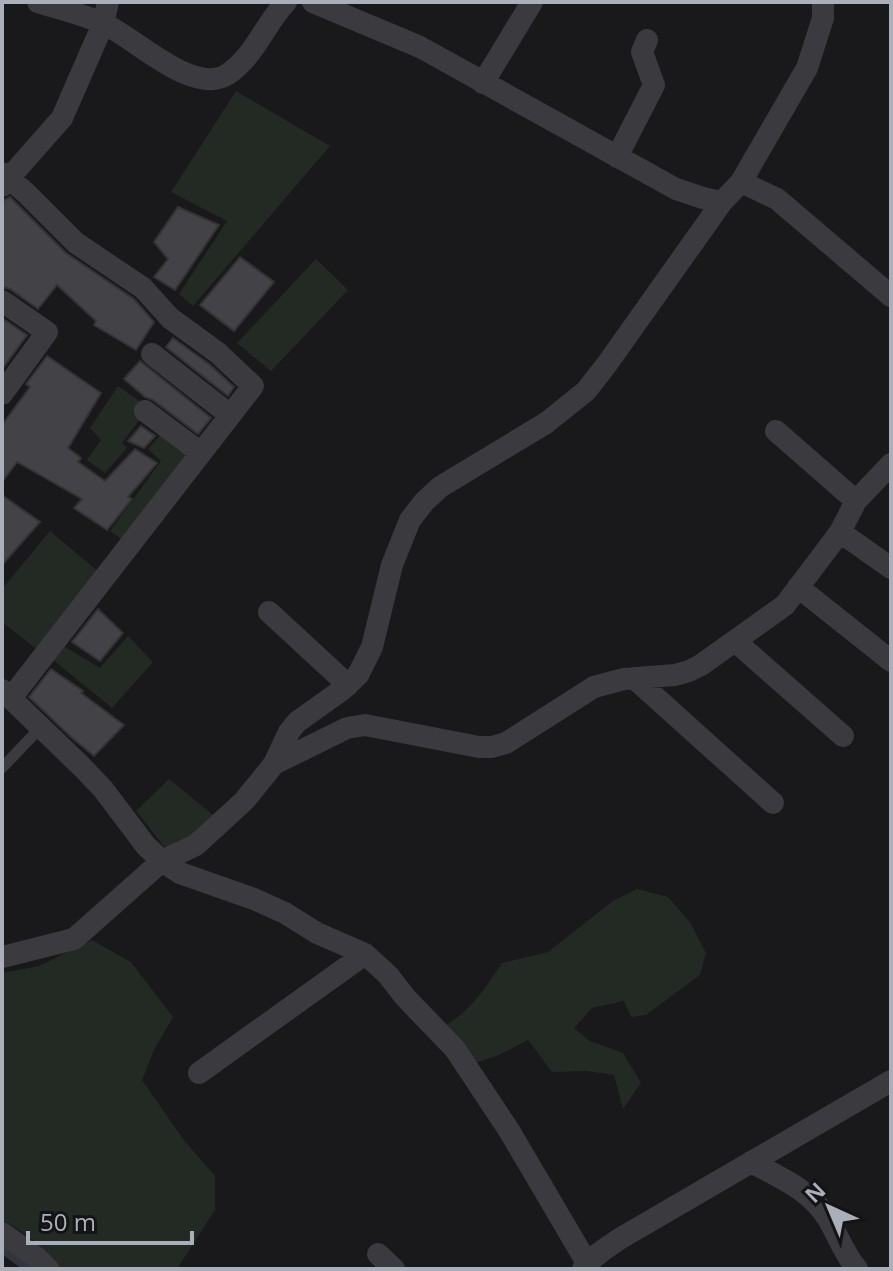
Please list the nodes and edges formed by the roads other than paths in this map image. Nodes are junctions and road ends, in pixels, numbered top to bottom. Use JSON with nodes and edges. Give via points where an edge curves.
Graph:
{"nodes":[{"id":1,"x":38,"y":2,"type":"edge"},
{"id":2,"x":286,"y":2,"type":"edge"},
{"id":3,"x":313,"y":2,"type":"edge"},
{"id":4,"x":532,"y":2,"type":"edge"},
{"id":5,"x":823,"y":2,"type":"edge"},
{"id":6,"x":106,"y":13,"type":"edge"},
{"id":7,"x":647,"y":40,"type":"dead end"},
{"id":8,"x":483,"y":83,"type":"junction"},
{"id":9,"x":617,"y":157,"type":"junction"},
{"id":10,"x":4,"y":179,"type":"edge"},
{"id":11,"x":741,"y":182,"type":"junction"},
{"id":12,"x":722,"y":202,"type":"junction"},
{"id":13,"x":891,"y":296,"type":"edge"},
{"id":14,"x":2,"y":301,"type":"edge"},
{"id":15,"x":152,"y":354,"type":"dead end"},
{"id":16,"x":2,"y":394,"type":"edge"},
{"id":17,"x":145,"y":411,"type":"dead end"},
{"id":18,"x":230,"y":415,"type":"junction"},
{"id":19,"x":776,"y":431,"type":"dead end"},
{"id":20,"x":201,"y":453,"type":"junction"},
{"id":21,"x":891,"y":464,"type":"edge"},
{"id":22,"x":856,"y":501,"type":"junction"},
{"id":23,"x":840,"y":532,"type":"junction"},
{"id":24,"x":891,"y":568,"type":"edge"},
{"id":25,"x":798,"y":587,"type":"junction"},
{"id":26,"x":269,"y":612,"type":"dead end"},
{"id":27,"x":735,"y":641,"type":"junction"},
{"id":28,"x":891,"y":661,"type":"edge"},
{"id":29,"x":634,"y":678,"type":"junction"},
{"id":30,"x":348,"y":685,"type":"junction"},
{"id":31,"x":6,"y":694,"type":"edge"},
{"id":32,"x":41,"y":727,"type":"junction"},
{"id":33,"x":843,"y":736,"type":"dead end"},
{"id":34,"x":274,"y":764,"type":"junction"},
{"id":35,"x":2,"y":768,"type":"edge"},
{"id":36,"x":773,"y":803,"type":"dead end"},
{"id":37,"x":162,"y":861,"type":"junction"},
{"id":38,"x":365,"y":954,"type":"junction"},
{"id":39,"x":2,"y":957,"type":"edge"},
{"id":40,"x":199,"y":1073,"type":"dead end"},
{"id":41,"x":891,"y":1081,"type":"edge"},
{"id":42,"x":751,"y":1162,"type":"junction"},
{"id":43,"x":2,"y":1233,"type":"edge"},
{"id":44,"x":585,"y":1266,"type":"edge"},
{"id":45,"x":48,"y":1269,"type":"edge"},
{"id":46,"x":857,"y":1269,"type":"edge"}],
"edges":[{"from":1,"to":6,"type":"street"},
{"from":2,"to":6,"type":"street","via":[[247,56],[228,73],[204,80],[187,75]]},
{"from":3,"to":8,"type":"street","via":[[420,47]]},
{"from":4,"to":8,"type":"street"},
{"from":5,"to":11,"type":"street","via":[[807,68]]},
{"from":6,"to":10,"type":"street","via":[[62,118]]},
{"from":7,"to":9,"type":"street","via":[[642,52],[654,85]]},
{"from":8,"to":9,"type":"street"},
{"from":9,"to":12,"type":"street","via":[[676,189]]},
{"from":10,"to":18,"type":"street","via":[[25,192],[76,243],[143,288],[170,318],[253,386]]},
{"from":11,"to":12,"type":"street"},
{"from":11,"to":13,"type":"street","via":[[777,199]]},
{"from":12,"to":30,"type":"street","via":[[586,391],[546,423],[440,487],[410,520],[392,565],[372,647]]},
{"from":14,"to":16,"type":"street","via":[[47,332]]},
{"from":15,"to":18,"type":"street"},
{"from":17,"to":20,"type":"street"},
{"from":18,"to":20,"type":"street"},
{"from":19,"to":22,"type":"street"},
{"from":20,"to":31,"type":"street"},
{"from":21,"to":22,"type":"street"},
{"from":22,"to":23,"type":"street"},
{"from":23,"to":24,"type":"street"},
{"from":23,"to":25,"type":"street"},
{"from":25,"to":27,"type":"street","via":[[785,605]]},
{"from":25,"to":28,"type":"street"},
{"from":26,"to":30,"type":"street"},
{"from":27,"to":29,"type":"street","via":[[689,671]]},
{"from":27,"to":33,"type":"street"},
{"from":29,"to":34,"type":"street","via":[[594,687],[492,747],[365,725],[335,733]]},
{"from":29,"to":36,"type":"street"},
{"from":30,"to":34,"type":"street","via":[[297,722]]},
{"from":31,"to":32,"type":"street"},
{"from":32,"to":35,"type":"lane"},
{"from":32,"to":37,"type":"street","via":[[103,789]]},
{"from":34,"to":37,"type":"street","via":[[244,801],[196,845]]},
{"from":37,"to":38,"type":"street"},
{"from":37,"to":39,"type":"street","via":[[74,939]]},
{"from":38,"to":40,"type":"street"},
{"from":38,"to":44,"type":"street","via":[[455,1049],[510,1132]]},
{"from":41,"to":42,"type":"street"},
{"from":42,"to":44,"type":"street","via":[[621,1238]]},
{"from":42,"to":46,"type":"street","via":[[811,1198]]},
{"from":43,"to":45,"type":"street"}]}
